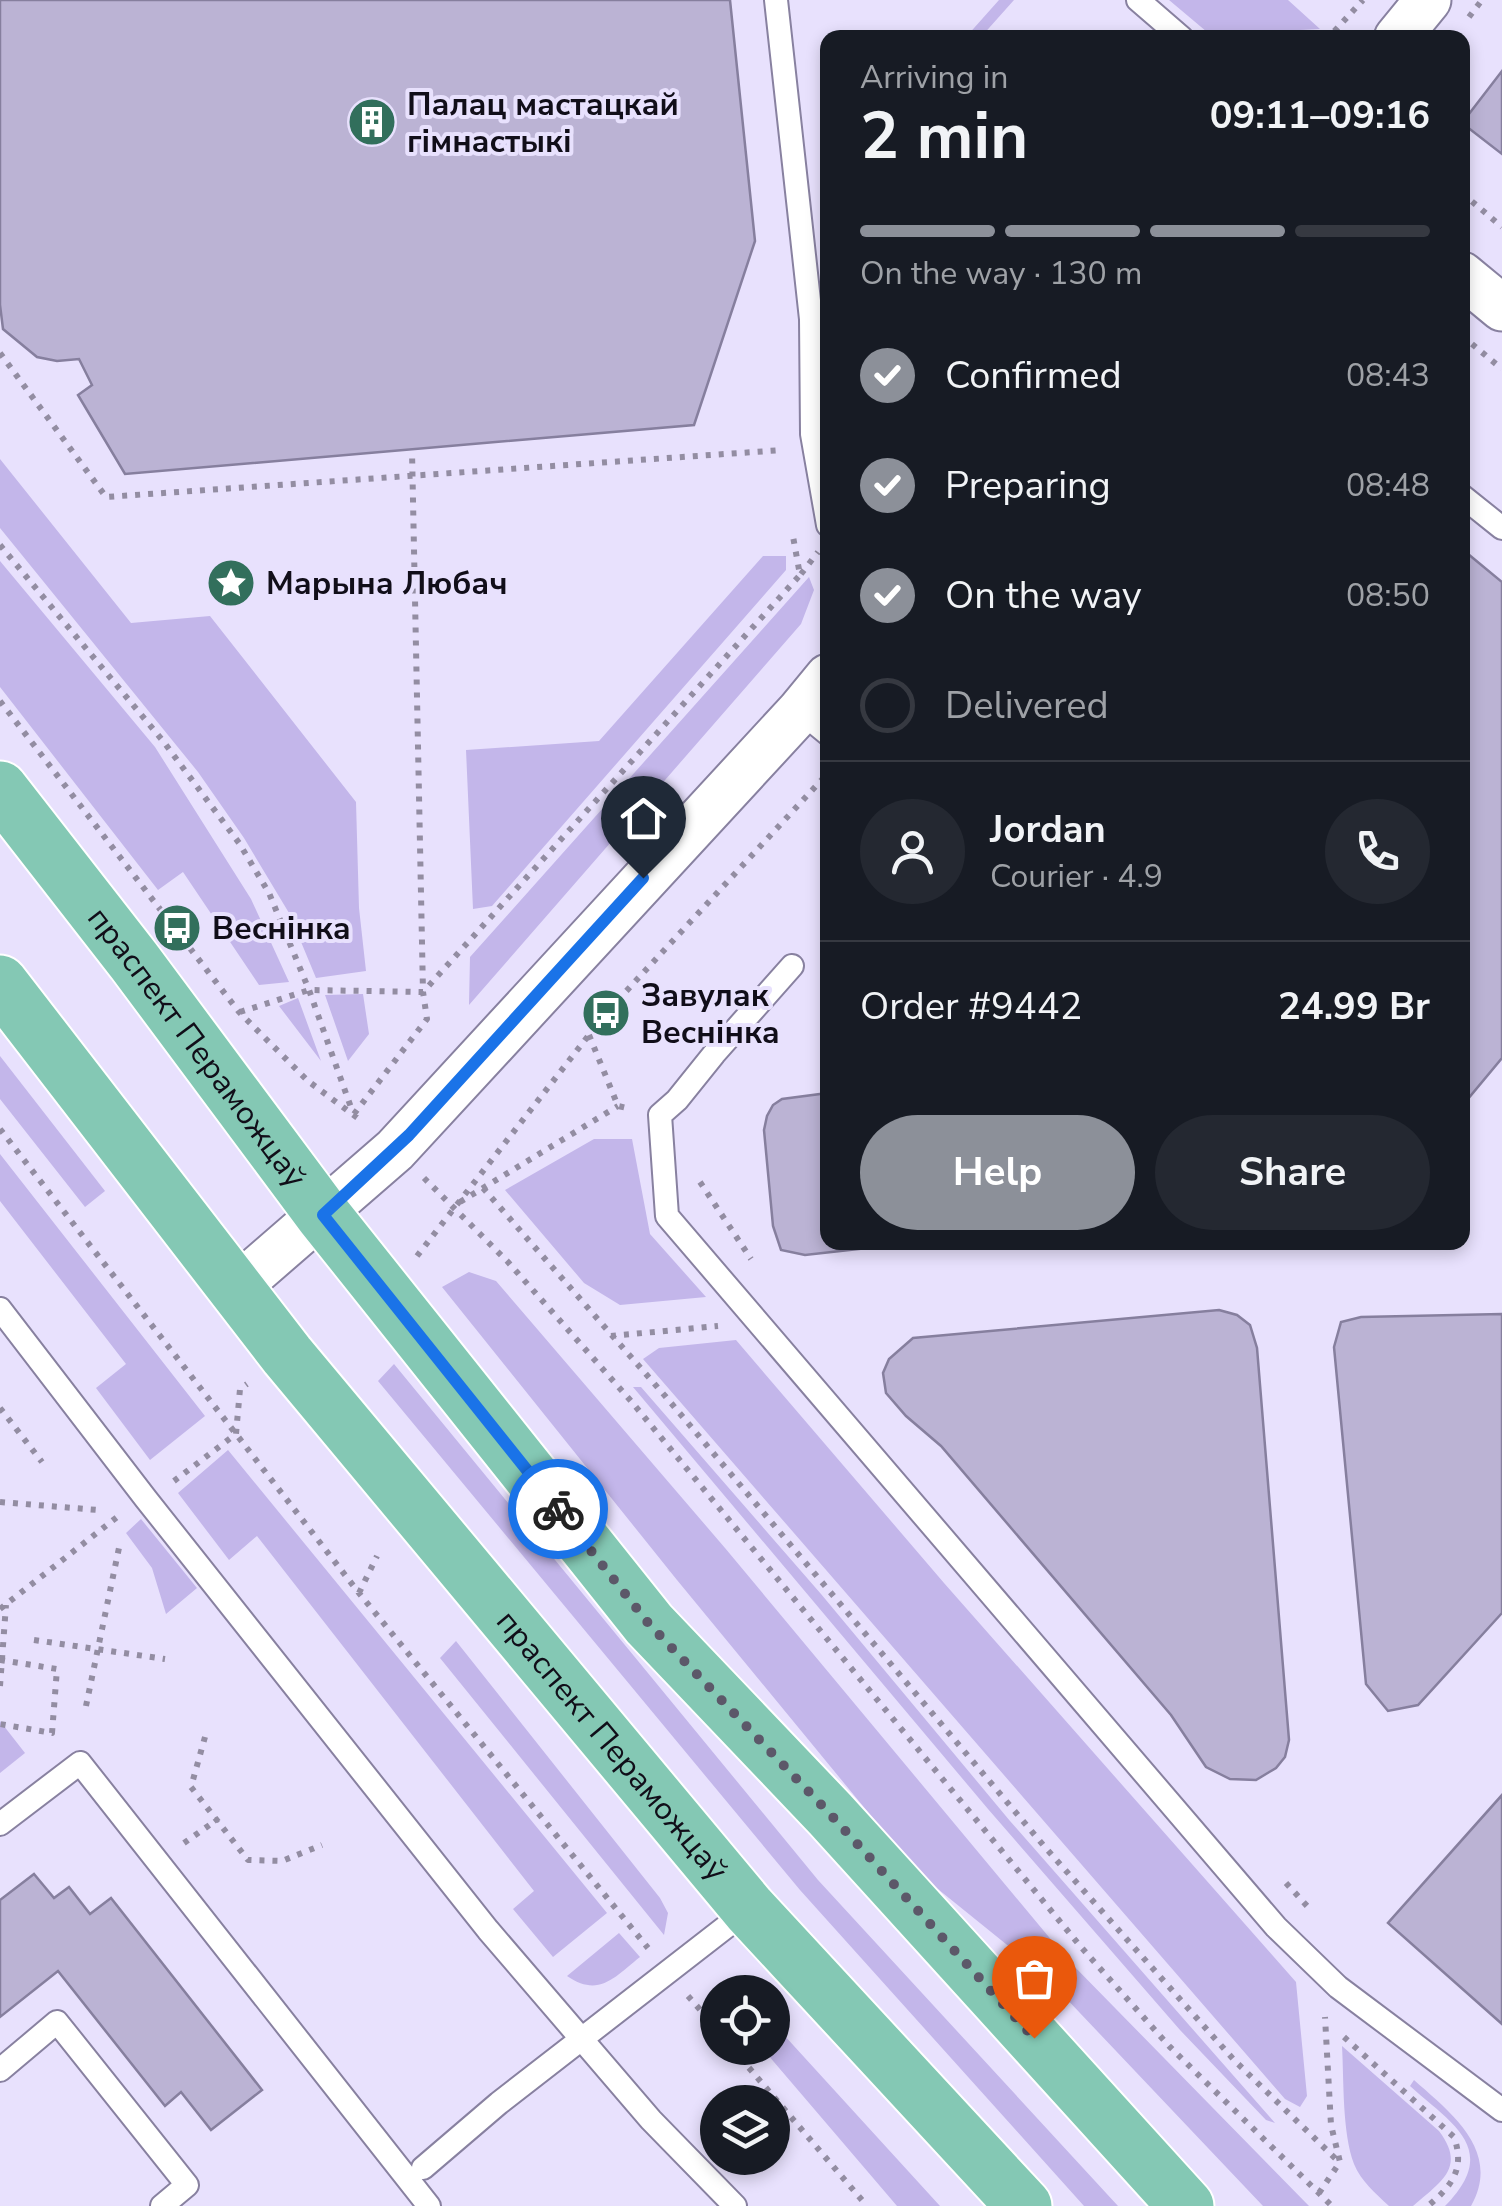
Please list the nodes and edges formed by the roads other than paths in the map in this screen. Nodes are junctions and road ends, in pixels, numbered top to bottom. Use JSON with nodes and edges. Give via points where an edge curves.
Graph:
{"nodes":[{"id":1,"x":776,"y":0,"type":"edge"},
{"id":2,"x":1138,"y":0,"type":"edge"},
{"id":3,"x":1428,"y":0,"type":"edge"},
{"id":4,"x":1173,"y":30,"type":"edge"},
{"id":5,"x":1404,"y":30,"type":"edge"},
{"id":6,"x":1470,"y":282,"type":"edge"},
{"id":7,"x":1502,"y":308,"type":"edge"},
{"id":8,"x":820,"y":480,"type":"edge"},
{"id":9,"x":1470,"y":502,"type":"edge"},
{"id":10,"x":1502,"y":528,"type":"edge"},
{"id":11,"x":820,"y":699,"type":"edge"},
{"id":12,"x":0,"y":788,"type":"edge"},
{"id":13,"x":792,"y":966,"type":"dead end"},
{"id":14,"x":0,"y":984,"type":"edge"},
{"id":15,"x":323,"y":1215,"type":"junction"},
{"id":16,"x":236,"y":1288,"type":"junction"},
{"id":17,"x":0,"y":1309,"type":"edge"},
{"id":18,"x":0,"y":1824,"type":"edge"},
{"id":19,"x":749,"y":1910,"type":"junction"},
{"id":20,"x":583,"y":2041,"type":"junction"},
{"id":21,"x":0,"y":2070,"type":"edge"},
{"id":22,"x":1502,"y":2110,"type":"edge"},
{"id":23,"x":423,"y":2168,"type":"dead end"},
{"id":24,"x":162,"y":2206,"type":"edge"},
{"id":25,"x":429,"y":2206,"type":"edge"},
{"id":26,"x":735,"y":2206,"type":"edge"},
{"id":27,"x":1024,"y":2206,"type":"edge"},
{"id":28,"x":1186,"y":2206,"type":"edge"}],
"edges":[{"from":1,"to":8,"type":"lane","via":[[811,319],[812,434]]},
{"from":2,"to":4,"type":"lane"},
{"from":3,"to":5,"type":"street"},
{"from":6,"to":7,"type":"street"},
{"from":9,"to":10,"type":"lane"},
{"from":11,"to":15,"type":"street","via":[[414,1130]]},
{"from":12,"to":15,"type":"main road","name":"праспект Пераможцаў"},
{"from":13,"to":22,"type":"lane","via":[[660,1115],[668,1216],[1276,1927],[1338,1986]]},
{"from":14,"to":16,"type":"main road","name":"праспект Пераможцаў"},
{"from":15,"to":16,"type":"street"},
{"from":15,"to":28,"type":"main road","name":"праспект Пераможцаў","via":[[399,1269],[649,1624]]},
{"from":16,"to":19,"type":"main road","name":"праспект Пераможцаў"},
{"from":17,"to":20,"type":"lane","via":[[488,1930]]},
{"from":18,"to":25,"type":"lane","via":[[80,1763],[168,1858]]},
{"from":19,"to":20,"type":"lane"},
{"from":19,"to":27,"type":"main road","name":"праспект Пераможцаў"},
{"from":20,"to":23,"type":"lane"},
{"from":20,"to":26,"type":"lane"},
{"from":21,"to":24,"type":"lane","via":[[57,2022],[187,2185]]}]}
